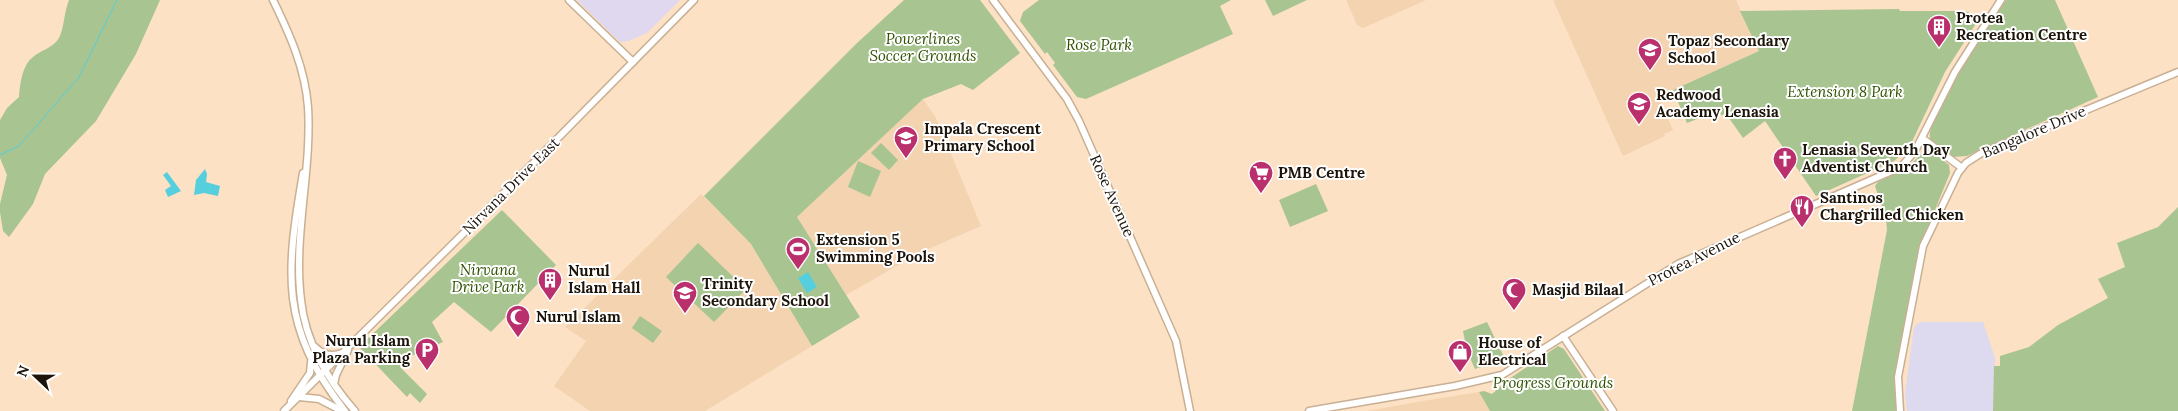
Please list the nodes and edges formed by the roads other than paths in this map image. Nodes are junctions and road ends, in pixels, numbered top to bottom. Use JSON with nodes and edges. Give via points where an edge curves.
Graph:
{"nodes":[{"id":1,"x":273,"y":0,"type":"edge"},
{"id":2,"x":569,"y":0,"type":"edge"},
{"id":3,"x":694,"y":0,"type":"edge"},
{"id":4,"x":993,"y":0,"type":"edge"},
{"id":5,"x":2001,"y":0,"type":"edge"},
{"id":6,"x":633,"y":62,"type":"junction"},
{"id":7,"x":2178,"y":72,"type":"edge"},
{"id":8,"x":1922,"y":138,"type":"junction"},
{"id":9,"x":308,"y":142,"type":"junction"},
{"id":10,"x":1962,"y":168,"type":"junction"},
{"id":11,"x":1563,"y":336,"type":"junction"},
{"id":12,"x":313,"y":344,"type":"junction"},
{"id":13,"x":346,"y":350,"type":"junction"},
{"id":14,"x":311,"y":359,"type":"junction"},
{"id":15,"x":325,"y":370,"type":"junction"},
{"id":16,"x":320,"y":376,"type":"junction"},
{"id":17,"x":334,"y":384,"type":"junction"},
{"id":18,"x":299,"y":397,"type":"junction"},
{"id":19,"x":284,"y":411,"type":"edge"},
{"id":20,"x":343,"y":411,"type":"edge"},
{"id":21,"x":355,"y":411,"type":"edge"},
{"id":22,"x":1190,"y":411,"type":"edge"},
{"id":23,"x":1308,"y":411,"type":"edge"},
{"id":24,"x":1613,"y":411,"type":"edge"},
{"id":25,"x":1900,"y":411,"type":"edge"}],
"edges":[{"from":1,"to":9,"type":"street","via":[[302,70],[308,106]]},
{"from":2,"to":6,"type":"street"},
{"from":3,"to":6,"type":"street","name":"Nirvana Drive East"},
{"from":4,"to":22,"type":"street","name":"Rose Avenue","via":[[1067,99],[1079,121],[1176,341]]},
{"from":5,"to":8,"type":"street","name":"Protea Avenue","via":[[1955,72]]},
{"from":6,"to":13,"type":"street","name":"Nirvana Drive East"},
{"from":7,"to":10,"type":"street","name":"Bangalore Drive","via":[[1980,154]]},
{"from":8,"to":10,"type":"street"},
{"from":8,"to":11,"type":"street","name":"Protea Avenue","via":[[1912,156],[1896,170],[1678,264]]},
{"from":9,"to":12,"type":"street","via":[[299,276],[301,302]]},
{"from":9,"to":14,"type":"street","via":[[290,265],[296,316]]},
{"from":10,"to":25,"type":"street","name":"Bangalore Drive","via":[[1922,251],[1898,377]]},
{"from":11,"to":23,"type":"street","name":"Protea Avenue","via":[[1510,371],[1490,379]]},
{"from":11,"to":24,"type":"street"},
{"from":12,"to":13,"type":"street","via":[[319,351],[330,355]]},
{"from":12,"to":15,"type":"street"},
{"from":13,"to":15,"type":"street","name":"Nirvana Drive East"},
{"from":13,"to":17,"type":"street"},
{"from":14,"to":16,"type":"street"},
{"from":14,"to":19,"type":"street","via":[[310,373]]},
{"from":15,"to":16,"type":"street","name":"Nirvana Drive East"},
{"from":15,"to":17,"type":"street"},
{"from":16,"to":18,"type":"street","name":"Nirvana Drive East"},
{"from":16,"to":20,"type":"street"},
{"from":17,"to":21,"type":"street"},
{"from":18,"to":19,"type":"street","name":"Nirvana Drive East"},
{"from":18,"to":20,"type":"street","via":[[314,398]]}]}
